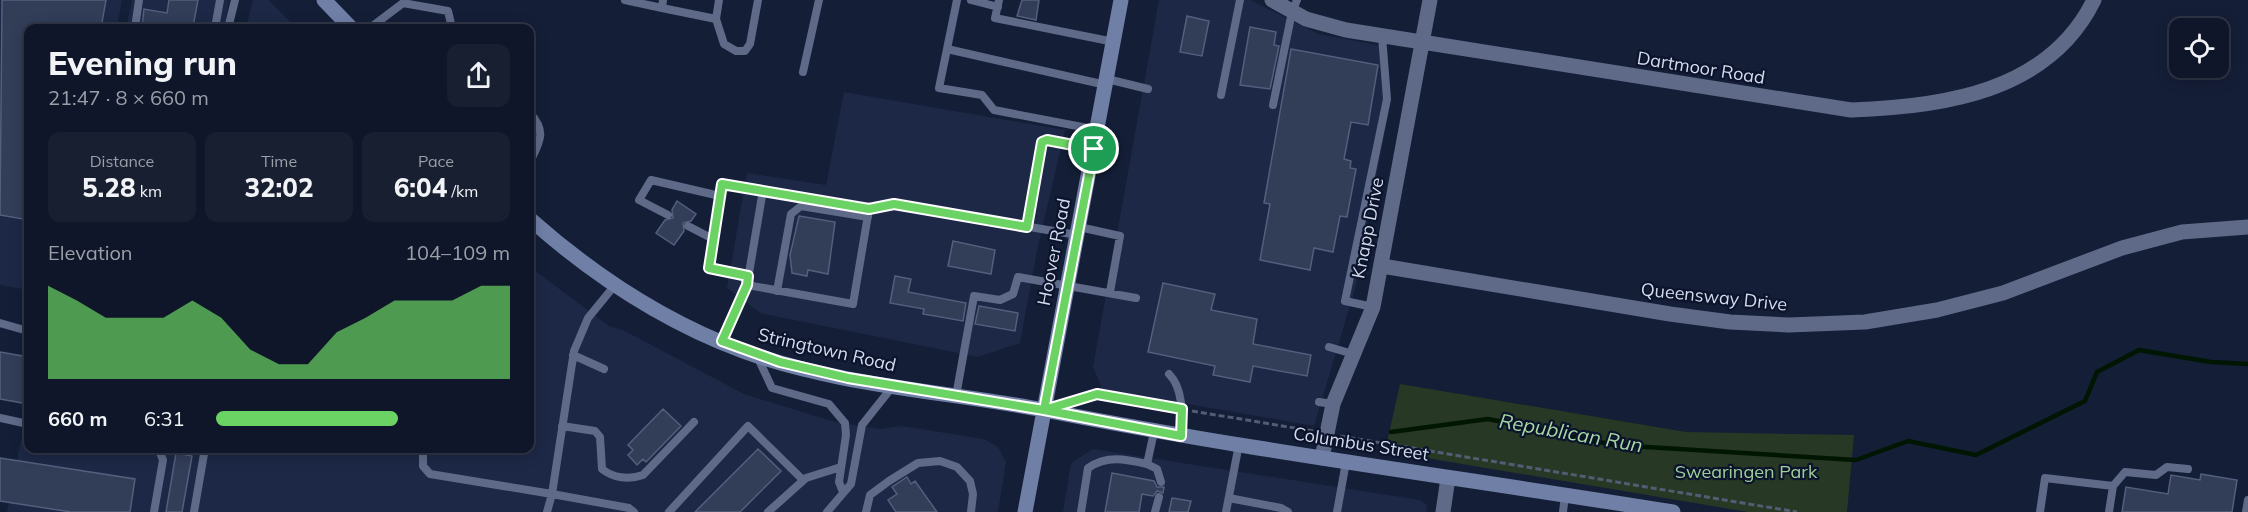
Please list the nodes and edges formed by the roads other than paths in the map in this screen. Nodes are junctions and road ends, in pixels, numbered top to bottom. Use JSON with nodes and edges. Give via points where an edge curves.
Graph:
{"nodes":[{"id":1,"x":139,"y":0,"type":"edge"},
{"id":2,"x":220,"y":0,"type":"edge"},
{"id":3,"x":235,"y":0,"type":"edge"},
{"id":4,"x":324,"y":0,"type":"edge"},
{"id":5,"x":626,"y":0,"type":"edge"},
{"id":6,"x":719,"y":0,"type":"edge"},
{"id":7,"x":758,"y":0,"type":"edge"},
{"id":8,"x":819,"y":0,"type":"edge"},
{"id":9,"x":957,"y":0,"type":"edge"},
{"id":10,"x":971,"y":0,"type":"edge"},
{"id":11,"x":1121,"y":0,"type":"edge"},
{"id":12,"x":1240,"y":0,"type":"edge"},
{"id":13,"x":1272,"y":0,"type":"edge"},
{"id":14,"x":1430,"y":0,"type":"edge"},
{"id":15,"x":2094,"y":0,"type":"edge"},
{"id":16,"x":403,"y":2,"type":"edge"},
{"id":17,"x":662,"y":4,"type":"edge"},
{"id":18,"x":998,"y":4,"type":"edge"},
{"id":19,"x":1294,"y":6,"type":"edge"},
{"id":20,"x":716,"y":19,"type":"junction"},
{"id":21,"x":136,"y":24,"type":"edge"},
{"id":22,"x":216,"y":24,"type":"edge"},
{"id":23,"x":229,"y":24,"type":"edge"},
{"id":24,"x":347,"y":24,"type":"edge"},
{"id":25,"x":375,"y":24,"type":"edge"},
{"id":26,"x":451,"y":24,"type":"edge"},
{"id":27,"x":1382,"y":36,"type":"junction"},
{"id":28,"x":1114,"y":42,"type":"junction"},
{"id":29,"x":1422,"y":42,"type":"junction"},
{"id":30,"x":947,"y":49,"type":"junction"},
{"id":31,"x":803,"y":72,"type":"dead end"},
{"id":32,"x":1106,"y":82,"type":"junction"},
{"id":33,"x":1148,"y":89,"type":"dead end"},
{"id":34,"x":1221,"y":95,"type":"dead end"},
{"id":35,"x":1273,"y":105,"type":"dead end"},
{"id":36,"x":534,"y":117,"type":"edge"},
{"id":37,"x":1098,"y":130,"type":"junction"},
{"id":38,"x":1094,"y":149,"type":"junction"},
{"id":39,"x":534,"y":152,"type":"edge"},
{"id":40,"x":764,"y":190,"type":"junction"},
{"id":41,"x":720,"y":196,"type":"junction"},
{"id":42,"x":869,"y":213,"type":"junction"},
{"id":43,"x":668,"y":215,"type":"dead end"},
{"id":44,"x":534,"y":222,"type":"edge"},
{"id":45,"x":688,"y":226,"type":"dead end"},
{"id":46,"x":1027,"y":227,"type":"junction"},
{"id":47,"x":2248,"y":227,"type":"edge"},
{"id":48,"x":1078,"y":231,"type":"junction"},
{"id":49,"x":714,"y":239,"type":"junction"},
{"id":50,"x":1382,"y":266,"type":"junction"},
{"id":51,"x":748,"y":276,"type":"junction"},
{"id":52,"x":1067,"y":284,"type":"junction"},
{"id":53,"x":615,"y":285,"type":"junction"},
{"id":54,"x":747,"y":285,"type":"junction"},
{"id":55,"x":777,"y":291,"type":"junction"},
{"id":56,"x":1110,"y":292,"type":"junction"},
{"id":57,"x":1136,"y":298,"type":"dead end"},
{"id":58,"x":1373,"y":307,"type":"junction"},
{"id":59,"x":0,"y":323,"type":"edge"},
{"id":60,"x":24,"y":330,"type":"edge"},
{"id":61,"x":722,"y":341,"type":"junction"},
{"id":62,"x":1329,"y":347,"type":"dead end"},
{"id":63,"x":1353,"y":354,"type":"junction"},
{"id":64,"x":573,"y":355,"type":"junction"},
{"id":65,"x":757,"y":356,"type":"junction"},
{"id":66,"x":604,"y":369,"type":"dead end"},
{"id":67,"x":1169,"y":374,"type":"dead end"},
{"id":68,"x":894,"y":386,"type":"junction"},
{"id":69,"x":956,"y":396,"type":"junction"},
{"id":70,"x":1044,"y":410,"type":"junction"},
{"id":71,"x":0,"y":418,"type":"edge"},
{"id":72,"x":694,"y":422,"type":"dead end"},
{"id":73,"x":24,"y":423,"type":"edge"},
{"id":74,"x":562,"y":426,"type":"junction"},
{"id":75,"x":1154,"y":432,"type":"junction"},
{"id":76,"x":1181,"y":436,"type":"junction"},
{"id":77,"x":1239,"y":444,"type":"junction"},
{"id":78,"x":160,"y":453,"type":"edge"},
{"id":79,"x":204,"y":453,"type":"edge"},
{"id":80,"x":423,"y":453,"type":"edge"},
{"id":81,"x":1323,"y":458,"type":"junction"},
{"id":82,"x":1346,"y":462,"type":"junction"},
{"id":83,"x":1147,"y":464,"type":"junction"},
{"id":84,"x":841,"y":467,"type":"junction"},
{"id":85,"x":2188,"y":469,"type":"dead end"},
{"id":86,"x":1448,"y":478,"type":"junction"},
{"id":87,"x":803,"y":480,"type":"junction"},
{"id":88,"x":1161,"y":482,"type":"dead end"},
{"id":89,"x":2113,"y":486,"type":"junction"},
{"id":90,"x":843,"y":492,"type":"junction"},
{"id":91,"x":552,"y":494,"type":"junction"},
{"id":92,"x":1565,"y":495,"type":"junction"},
{"id":93,"x":1159,"y":497,"type":"dead end"},
{"id":94,"x":1229,"y":498,"type":"junction"},
{"id":95,"x":2248,"y":500,"type":"edge"},
{"id":96,"x":673,"y":510,"type":"edge"},
{"id":97,"x":154,"y":512,"type":"edge"},
{"id":98,"x":194,"y":512,"type":"edge"},
{"id":99,"x":547,"y":512,"type":"edge"},
{"id":100,"x":634,"y":512,"type":"edge"},
{"id":101,"x":768,"y":512,"type":"edge"},
{"id":102,"x":827,"y":512,"type":"edge"},
{"id":103,"x":866,"y":512,"type":"edge"},
{"id":104,"x":970,"y":512,"type":"edge"},
{"id":105,"x":1025,"y":512,"type":"edge"},
{"id":106,"x":1081,"y":512,"type":"edge"},
{"id":107,"x":1155,"y":512,"type":"edge"},
{"id":108,"x":1226,"y":512,"type":"edge"},
{"id":109,"x":1288,"y":512,"type":"edge"},
{"id":110,"x":1337,"y":512,"type":"edge"},
{"id":111,"x":1443,"y":512,"type":"edge"},
{"id":112,"x":1563,"y":512,"type":"edge"},
{"id":113,"x":1672,"y":512,"type":"edge"},
{"id":114,"x":2040,"y":512,"type":"edge"},
{"id":115,"x":2109,"y":512,"type":"edge"},
{"id":116,"x":2246,"y":512,"type":"edge"}],
"edges":[{"from":1,"to":21,"type":"lane"},
{"from":2,"to":22,"type":"lane"},
{"from":3,"to":23,"type":"lane"},
{"from":4,"to":24,"type":"main road"},
{"from":5,"to":17,"type":"lane"},
{"from":6,"to":20,"type":"lane"},
{"from":7,"to":20,"type":"lane","via":[[750,44],[745,51],[724,44]]},
{"from":8,"to":31,"type":"lane"},
{"from":9,"to":30,"type":"lane"},
{"from":10,"to":18,"type":"lane"},
{"from":11,"to":28,"type":"main road","name":"Hoover Road"},
{"from":12,"to":34,"type":"lane"},
{"from":13,"to":19,"type":"street","name":"Dartmoor Road"},
{"from":14,"to":29,"type":"street","name":"Knapp Drive"},
{"from":15,"to":29,"type":"street","name":"Dartmoor Road","via":[[2070,37],[2021,75],[1971,96],[1906,108],[1851,110],[1792,103]]},
{"from":16,"to":25,"type":"lane"},
{"from":16,"to":26,"type":"lane","via":[[448,11]]},
{"from":17,"to":20,"type":"lane"},
{"from":18,"to":28,"type":"lane","via":[[995,18]]},
{"from":19,"to":27,"type":"street","name":"Dartmoor Road","via":[[1320,24]]},
{"from":19,"to":35,"type":"lane"},
{"from":27,"to":29,"type":"street","name":"Dartmoor Road"},
{"from":27,"to":58,"type":"lane","via":[[1387,99],[1345,301]]},
{"from":28,"to":32,"type":"main road","name":"Hoover Road"},
{"from":29,"to":50,"type":"street","name":"Knapp Drive"},
{"from":30,"to":32,"type":"lane"},
{"from":30,"to":37,"type":"lane","via":[[939,88],[982,95],[994,110]]},
{"from":32,"to":33,"type":"lane"},
{"from":32,"to":37,"type":"main road","name":"Hoover Road"},
{"from":36,"to":39,"type":"lane","via":[[541,135]]},
{"from":37,"to":38,"type":"main road","name":"Hoover Road"},
{"from":38,"to":46,"type":"lane","via":[[1042,142]]},
{"from":38,"to":48,"type":"main road","name":"Hoover Road"},
{"from":40,"to":41,"type":"lane","via":[[722,184]]},
{"from":40,"to":42,"type":"lane"},
{"from":40,"to":51,"type":"lane"},
{"from":41,"to":43,"type":"lane","via":[[651,180],[639,200]]},
{"from":41,"to":49,"type":"lane"},
{"from":42,"to":46,"type":"lane","via":[[894,204]]},
{"from":42,"to":55,"type":"lane","via":[[801,206],[791,214]]},
{"from":42,"to":55,"type":"lane","via":[[853,304]]},
{"from":44,"to":53,"type":"main road","name":"Stringtown Road"},
{"from":45,"to":49,"type":"lane"},
{"from":46,"to":48,"type":"lane"},
{"from":47,"to":50,"type":"street","name":"Queensway Drive","via":[[2182,232],[2122,248],[2003,293],[1937,310],[1865,322],[1789,325],[1718,320]]},
{"from":48,"to":52,"type":"main road","name":"Hoover Road"},
{"from":48,"to":56,"type":"lane","via":[[1120,236]]},
{"from":49,"to":51,"type":"lane","via":[[709,268]]},
{"from":50,"to":58,"type":"street","name":"Knapp Drive"},
{"from":51,"to":54,"type":"lane"},
{"from":52,"to":56,"type":"lane"},
{"from":52,"to":69,"type":"lane","via":[[1018,277],[1013,294],[1000,300],[974,296]]},
{"from":52,"to":70,"type":"main road","name":"Hoover Road"},
{"from":53,"to":61,"type":"main road","name":"Stringtown Road","via":[[665,315]]},
{"from":53,"to":64,"type":"lane","via":[[588,318]]},
{"from":54,"to":55,"type":"lane"},
{"from":54,"to":61,"type":"lane"},
{"from":56,"to":57,"type":"lane"},
{"from":58,"to":63,"type":"street","name":"Knapp Drive"},
{"from":59,"to":60,"type":"lane"},
{"from":61,"to":65,"type":"main road","name":"Stringtown Road"},
{"from":62,"to":63,"type":"lane"},
{"from":63,"to":81,"type":"street","name":"Knapp Drive","via":[[1326,403]]},
{"from":64,"to":66,"type":"lane"},
{"from":64,"to":74,"type":"lane"},
{"from":65,"to":68,"type":"main road","name":"Stringtown Road"},
{"from":65,"to":84,"type":"lane","via":[[772,388],[829,404],[845,423]]},
{"from":67,"to":76,"type":"lane","via":[[1177,384],[1182,409]]},
{"from":68,"to":69,"type":"main road","name":"Stringtown Road"},
{"from":68,"to":90,"type":"lane","via":[[862,425],[851,484]]},
{"from":69,"to":70,"type":"main road","name":"Stringtown Road"},
{"from":70,"to":75,"type":"main road","name":"Columbus Street"},
{"from":70,"to":105,"type":"main road","name":"Hoover Road"},
{"from":71,"to":73,"type":"lane"},
{"from":72,"to":74,"type":"lane","via":[[642,475],[633,479],[602,469],[600,436],[595,431]]},
{"from":74,"to":91,"type":"lane"},
{"from":75,"to":76,"type":"main road","name":"Columbus Street"},
{"from":75,"to":83,"type":"lane"},
{"from":76,"to":77,"type":"main road","name":"Columbus Street"},
{"from":77,"to":81,"type":"main road","name":"Columbus Street"},
{"from":77,"to":94,"type":"lane"},
{"from":78,"to":97,"type":"lane","via":[[163,460]]},
{"from":79,"to":98,"type":"lane"},
{"from":80,"to":91,"type":"lane","via":[[423,466],[430,474]]},
{"from":81,"to":82,"type":"main road","name":"Columbus Street"},
{"from":82,"to":86,"type":"main road","name":"Columbus Street"},
{"from":82,"to":110,"type":"lane"},
{"from":83,"to":88,"type":"lane","via":[[1157,469]]},
{"from":83,"to":106,"type":"lane","via":[[1100,460],[1088,468]]},
{"from":84,"to":87,"type":"lane"},
{"from":84,"to":90,"type":"lane","via":[[839,482]]},
{"from":85,"to":89,"type":"lane","via":[[2167,467],[2156,475],[2125,472]]},
{"from":86,"to":92,"type":"main road","name":"Columbus Street"},
{"from":86,"to":111,"type":"street"},
{"from":87,"to":96,"type":"lane","via":[[747,426]]},
{"from":87,"to":101,"type":"lane"},
{"from":89,"to":114,"type":"lane","via":[[2046,478]]},
{"from":89,"to":115,"type":"lane"},
{"from":90,"to":102,"type":"lane"},
{"from":91,"to":99,"type":"lane"},
{"from":91,"to":100,"type":"lane"},
{"from":92,"to":112,"type":"lane"},
{"from":92,"to":113,"type":"main road","name":"Columbus Street"},
{"from":93,"to":107,"type":"lane"},
{"from":94,"to":108,"type":"lane"},
{"from":94,"to":109,"type":"lane"},
{"from":95,"to":116,"type":"lane"},
{"from":103,"to":104,"type":"lane","via":[[870,495],[889,481],[918,463],[940,461],[957,467],[970,481]]}]}
